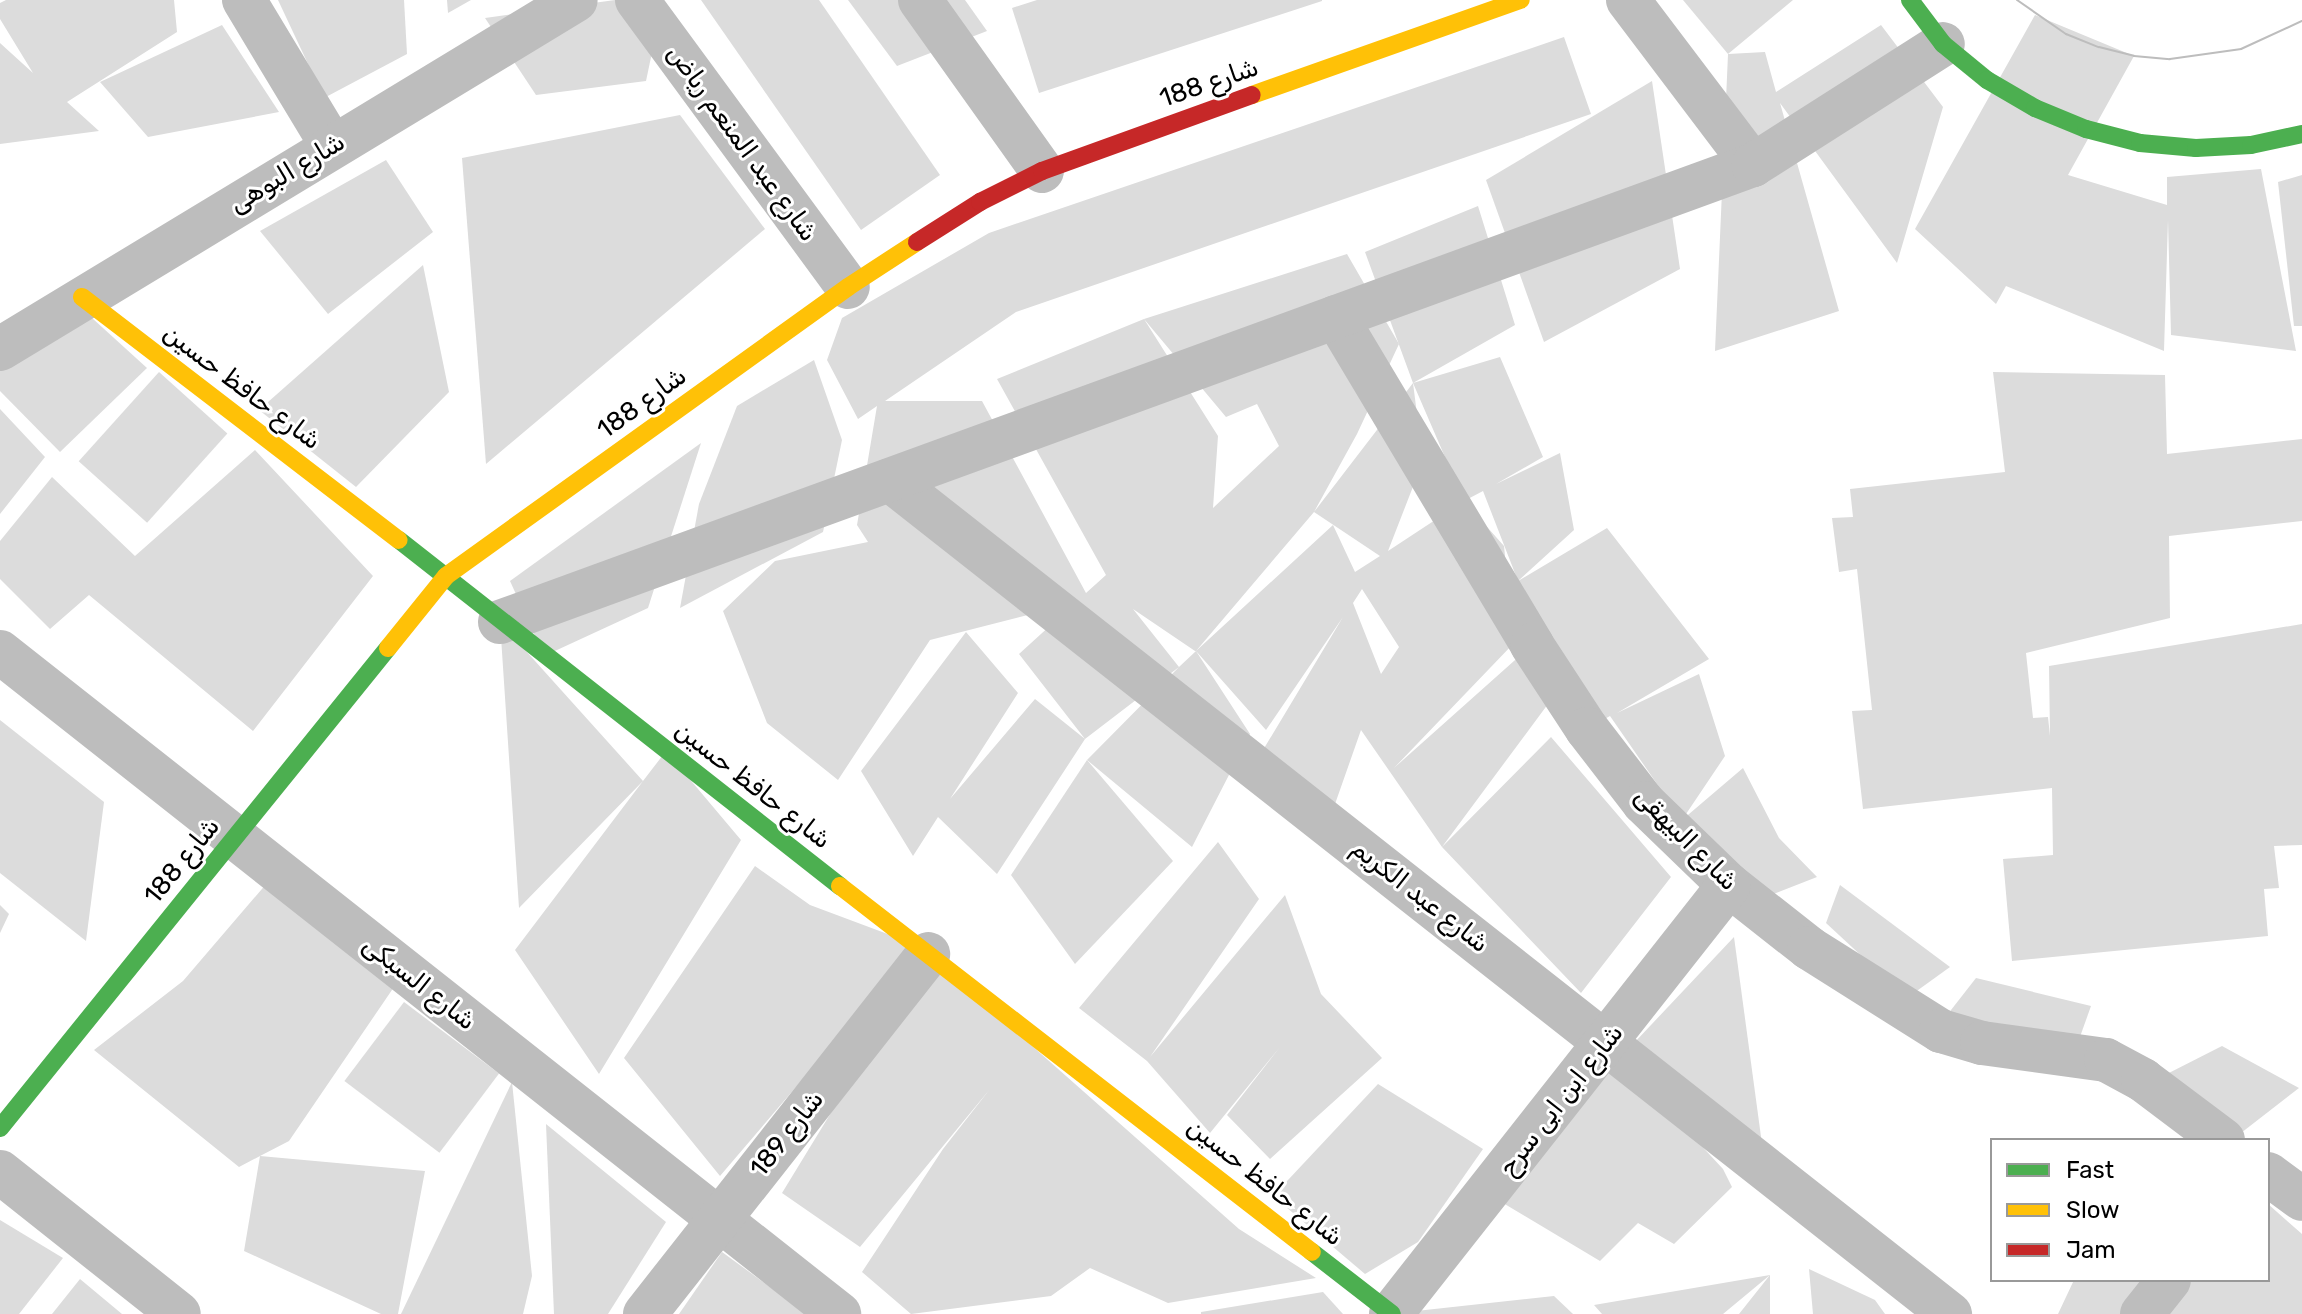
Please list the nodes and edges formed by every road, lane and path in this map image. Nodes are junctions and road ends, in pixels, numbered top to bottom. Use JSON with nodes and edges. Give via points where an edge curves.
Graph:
{"nodes":[{"id":1,"x":244,"y":0,"type":"edge"},
{"id":2,"x":576,"y":0,"type":"edge"},
{"id":3,"x":637,"y":0,"type":"edge"},
{"id":4,"x":920,"y":0,"type":"edge"},
{"id":5,"x":1521,"y":0,"type":"edge"},
{"id":6,"x":1628,"y":0,"type":"edge"},
{"id":7,"x":1910,"y":0,"type":"edge"},
{"id":8,"x":1943,"y":44,"type":"junction"},
{"id":9,"x":2302,"y":134,"type":"edge"},
{"id":10,"x":332,"y":146,"type":"junction"},
{"id":11,"x":1753,"y":165,"type":"junction"},
{"id":12,"x":1042,"y":171,"type":"junction"},
{"id":13,"x":848,"y":287,"type":"junction"},
{"id":14,"x":82,"y":297,"type":"junction"},
{"id":15,"x":1336,"y":317,"type":"junction"},
{"id":16,"x":0,"y":349,"type":"edge"},
{"id":17,"x":890,"y":480,"type":"junction"},
{"id":18,"x":446,"y":576,"type":"junction"},
{"id":19,"x":500,"y":622,"type":"junction"},
{"id":20,"x":0,"y":652,"type":"edge"},
{"id":21,"x":235,"y":838,"type":"junction"},
{"id":22,"x":1729,"y":885,"type":"junction"},
{"id":23,"x":928,"y":954,"type":"junction"},
{"id":24,"x":1606,"y":1043,"type":"junction"},
{"id":25,"x":0,"y":1128,"type":"edge"},
{"id":26,"x":2220,"y":1138,"type":"edge"},
{"id":27,"x":0,"y":1172,"type":"edge"},
{"id":28,"x":2270,"y":1175,"type":"edge"},
{"id":29,"x":2302,"y":1199,"type":"edge"},
{"id":30,"x":719,"y":1219,"type":"junction"},
{"id":31,"x":2167,"y":1282,"type":"edge"},
{"id":32,"x":179,"y":1314,"type":"edge"},
{"id":33,"x":645,"y":1314,"type":"edge"},
{"id":34,"x":839,"y":1314,"type":"edge"},
{"id":35,"x":1392,"y":1314,"type":"edge"},
{"id":36,"x":1950,"y":1314,"type":"edge"},
{"id":37,"x":2142,"y":1314,"type":"edge"}],
"edges":[{"from":1,"to":10,"type":"street"},
{"from":2,"to":10,"type":"street","name":"شارع البوهى"},
{"from":3,"to":13,"type":"street","name":"شارع عبد المنعم رياض"},
{"from":4,"to":12,"type":"street"},
{"from":5,"to":12,"type":"street","name":"شارع 188"},
{"from":6,"to":11,"type":"street"},
{"from":7,"to":8,"type":"street"},
{"from":8,"to":9,"type":"street","via":[[1987,80],[2035,108],[2140,143],[2251,145]]},
{"from":8,"to":11,"type":"street"},
{"from":10,"to":14,"type":"street","name":"شارع البوهى"},
{"from":11,"to":15,"type":"street"},
{"from":12,"to":13,"type":"street","name":"شارع 188","via":[[980,202]]},
{"from":13,"to":18,"type":"street","name":"شارع 188"},
{"from":14,"to":16,"type":"street","name":"شارع البوهى"},
{"from":14,"to":18,"type":"street","name":"شارع حافظ حسين"},
{"from":15,"to":17,"type":"street"},
{"from":15,"to":22,"type":"street","name":"شارع البيهقى","via":[[1587,729],[1644,803]]},
{"from":17,"to":19,"type":"street"},
{"from":17,"to":24,"type":"street","name":"شارع عبد الكريم"},
{"from":18,"to":19,"type":"street","name":"شارع حافظ حسين"},
{"from":18,"to":21,"type":"street","name":"شارع 188"},
{"from":19,"to":23,"type":"street","name":"شارع حافظ حسين"},
{"from":20,"to":21,"type":"street","name":"شارع السبكى"},
{"from":21,"to":25,"type":"street","name":"شارع 188"},
{"from":21,"to":30,"type":"street","name":"شارع السبكى"},
{"from":22,"to":24,"type":"street","name":"شارع ابن ابى سرح"},
{"from":22,"to":26,"type":"street","name":"شارع البيهقى","via":[[1809,948],[1941,1031],[1982,1043],[2106,1060],[2143,1080]]},
{"from":23,"to":30,"type":"street","name":"شارع 189"},
{"from":23,"to":35,"type":"street","name":"شارع حافظ حسين"},
{"from":24,"to":35,"type":"street","name":"شارع ابن ابى سرح"},
{"from":24,"to":36,"type":"street","name":"شارع عبد الكريم"},
{"from":27,"to":32,"type":"street"},
{"from":28,"to":29,"type":"street"},
{"from":30,"to":33,"type":"street","name":"شارع 189"},
{"from":30,"to":34,"type":"street","name":"شارع السبكى"},
{"from":31,"to":37,"type":"street"}]}
